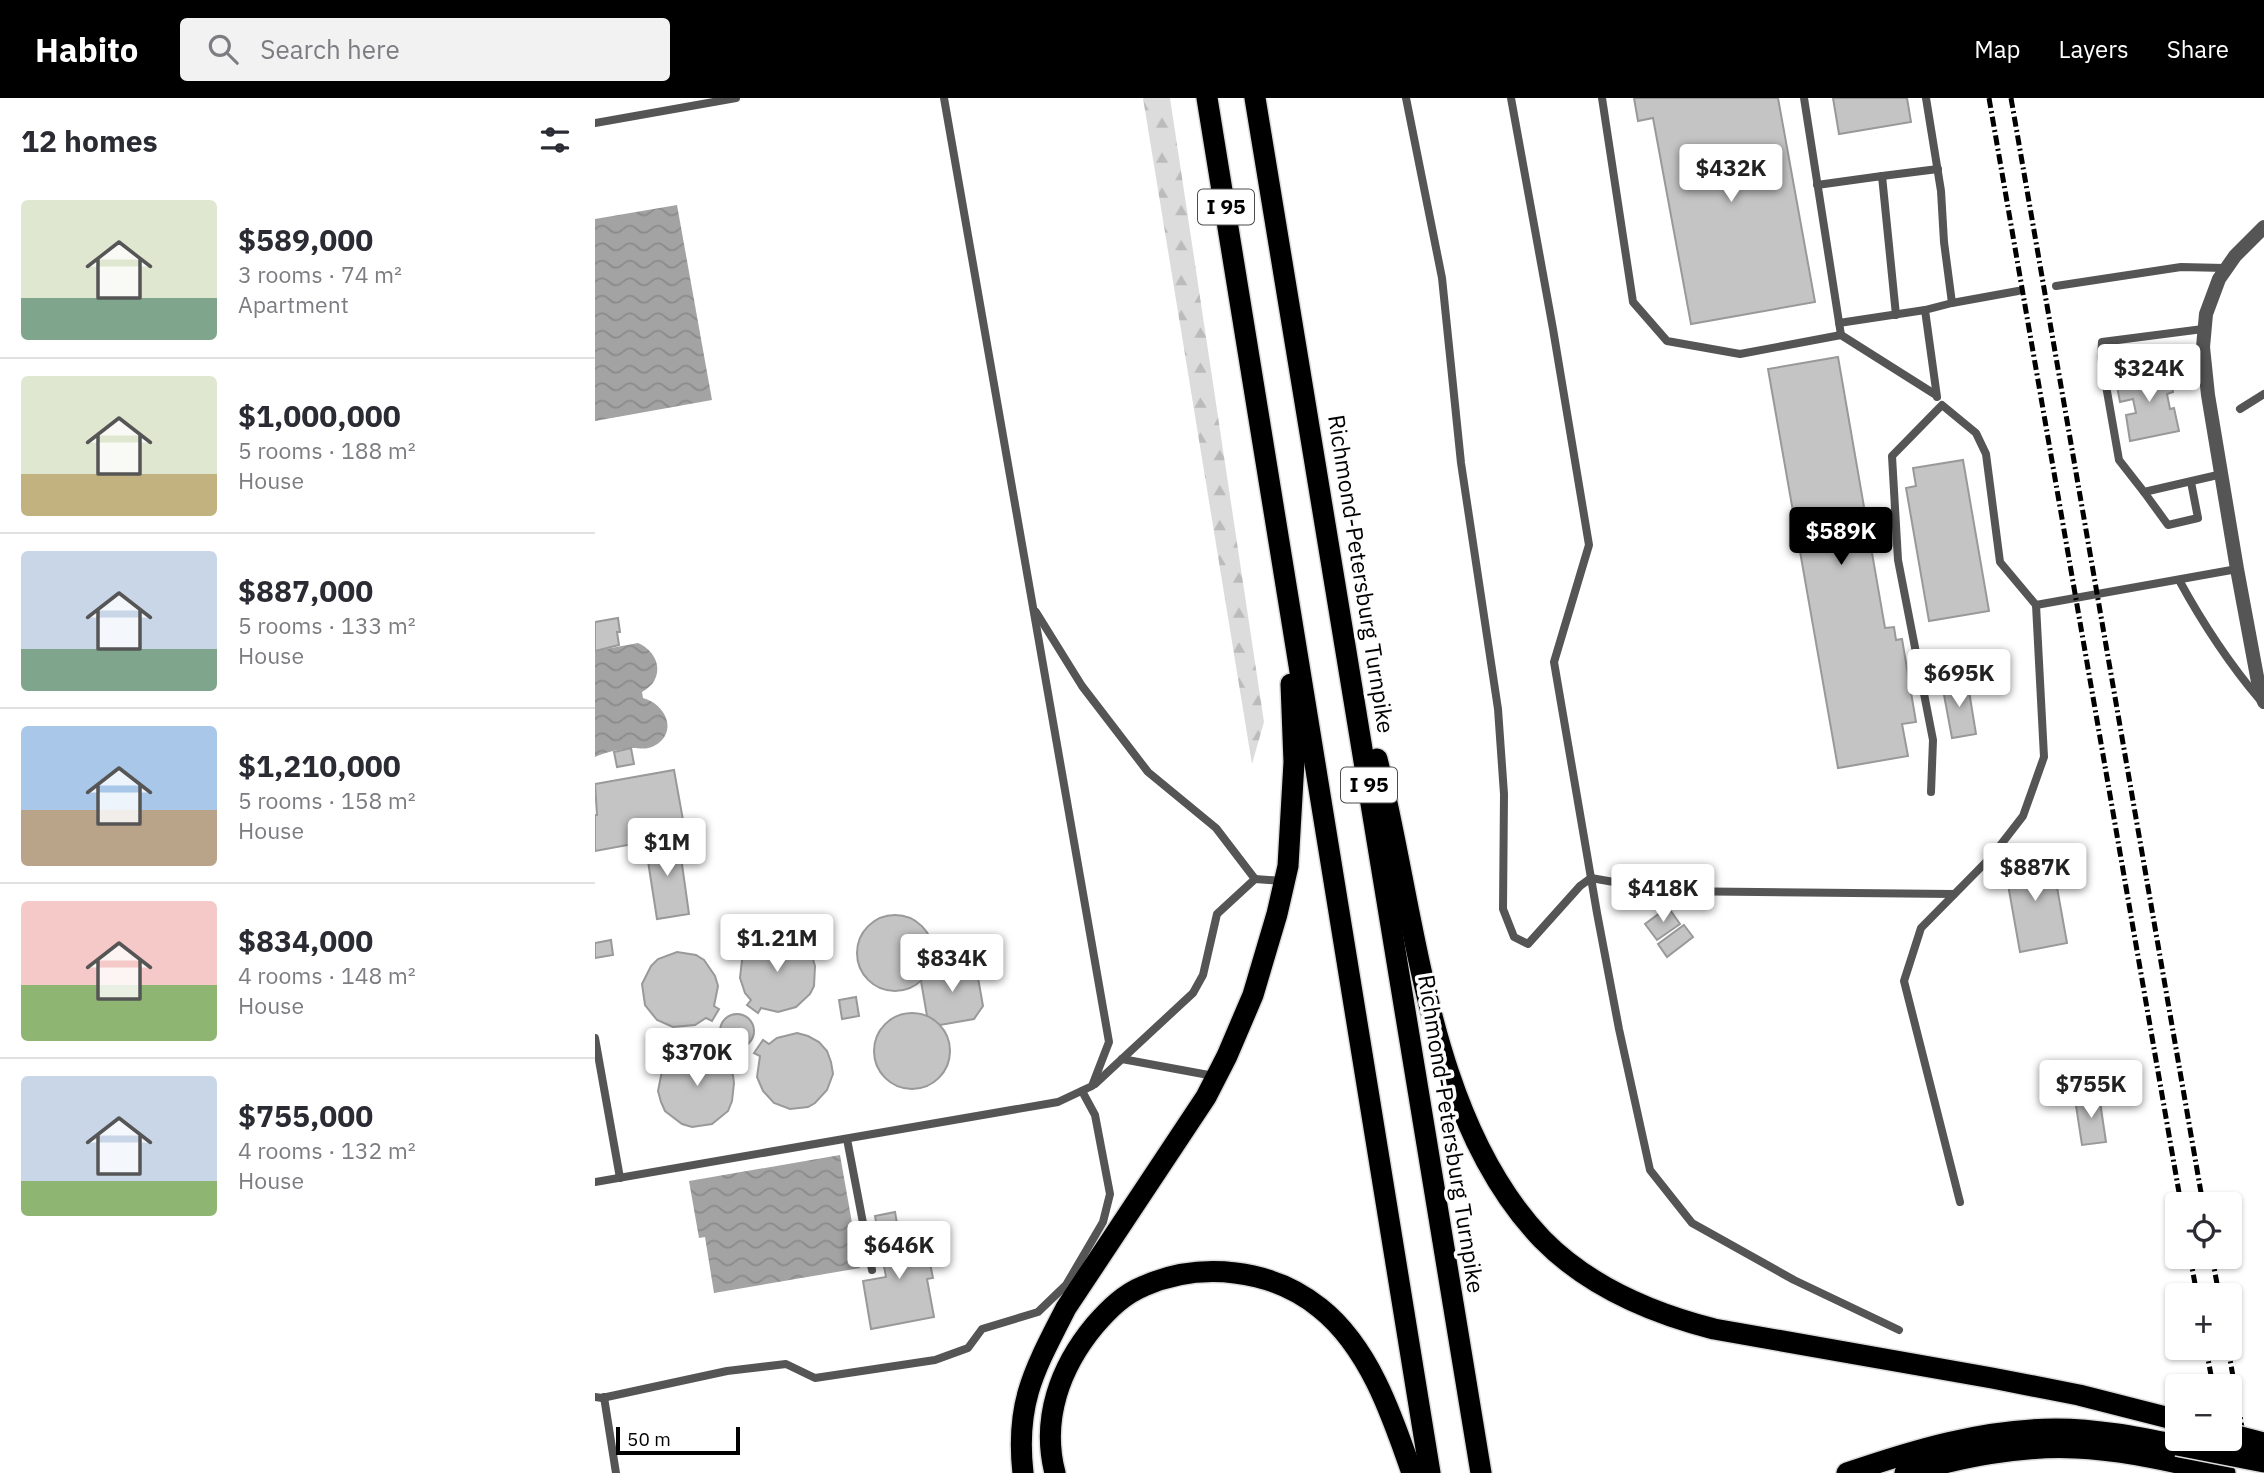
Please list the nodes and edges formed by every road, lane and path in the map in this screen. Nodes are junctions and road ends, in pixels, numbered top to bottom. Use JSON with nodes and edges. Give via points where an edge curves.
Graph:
{"nodes":[{"id":1,"x":736,"y":98,"type":"edge"},
{"id":2,"x":944,"y":98,"type":"edge"},
{"id":3,"x":1207,"y":98,"type":"edge"},
{"id":4,"x":1255,"y":98,"type":"edge"},
{"id":5,"x":1406,"y":98,"type":"edge"},
{"id":6,"x":1511,"y":98,"type":"edge"},
{"id":7,"x":1602,"y":98,"type":"edge"},
{"id":8,"x":1804,"y":98,"type":"edge"},
{"id":9,"x":1926,"y":98,"type":"edge"},
{"id":10,"x":595,"y":123,"type":"edge"},
{"id":11,"x":1938,"y":169,"type":"junction"},
{"id":12,"x":1882,"y":176,"type":"junction"},
{"id":13,"x":1817,"y":185,"type":"junction"},
{"id":14,"x":2264,"y":227,"type":"edge"},
{"id":15,"x":2225,"y":268,"type":"junction"},
{"id":16,"x":2056,"y":286,"type":"dead end"},
{"id":17,"x":2018,"y":291,"type":"dead end"},
{"id":18,"x":1952,"y":303,"type":"junction"},
{"id":19,"x":1926,"y":310,"type":"junction"},
{"id":20,"x":1896,"y":315,"type":"junction"},
{"id":21,"x":2205,"y":321,"type":"junction"},
{"id":22,"x":1839,"y":323,"type":"junction"},
{"id":23,"x":1841,"y":335,"type":"junction"},
{"id":24,"x":2264,"y":394,"type":"edge"},
{"id":25,"x":1936,"y":395,"type":"junction"},
{"id":26,"x":1942,"y":405,"type":"junction"},
{"id":27,"x":2240,"y":409,"type":"dead end"},
{"id":28,"x":2222,"y":474,"type":"junction"},
{"id":29,"x":2191,"y":482,"type":"junction"},
{"id":30,"x":2144,"y":492,"type":"junction"},
{"id":31,"x":1281,"y":553,"type":"junction"},
{"id":32,"x":2237,"y":569,"type":"junction"},
{"id":33,"x":2179,"y":580,"type":"junction"},
{"id":34,"x":2036,"y":605,"type":"junction"},
{"id":35,"x":1033,"y":608,"type":"junction"},
{"id":36,"x":1344,"y":631,"type":"junction"},
{"id":37,"x":2261,"y":685,"type":"edge"},
{"id":38,"x":2264,"y":703,"type":"edge"},
{"id":39,"x":1931,"y":792,"type":"dead end"},
{"id":40,"x":1591,"y":878,"type":"junction"},
{"id":41,"x":1255,"y":879,"type":"junction"},
{"id":42,"x":1284,"y":881,"type":"junction"},
{"id":43,"x":1954,"y":894,"type":"junction"},
{"id":44,"x":595,"y":1038,"type":"edge"},
{"id":45,"x":1122,"y":1059,"type":"junction"},
{"id":46,"x":1217,"y":1076,"type":"junction"},
{"id":47,"x":1092,"y":1086,"type":"junction"},
{"id":48,"x":1082,"y":1091,"type":"junction"},
{"id":49,"x":847,"y":1139,"type":"junction"},
{"id":50,"x":620,"y":1178,"type":"junction"},
{"id":51,"x":595,"y":1182,"type":"edge"},
{"id":52,"x":1960,"y":1202,"type":"dead end"},
{"id":53,"x":872,"y":1270,"type":"dead end"},
{"id":54,"x":1899,"y":1330,"type":"dead end"},
{"id":55,"x":599,"y":1397,"type":"edge"},
{"id":56,"x":2165,"y":1417,"type":"edge"},
{"id":57,"x":2242,"y":1437,"type":"edge"},
{"id":58,"x":2264,"y":1443,"type":"edge"},
{"id":59,"x":2179,"y":1455,"type":"junction"},
{"id":60,"x":2264,"y":1462,"type":"edge"},
{"id":61,"x":616,"y":1473,"type":"edge"},
{"id":62,"x":1023,"y":1473,"type":"edge"},
{"id":63,"x":1055,"y":1473,"type":"edge"},
{"id":64,"x":1412,"y":1473,"type":"edge"},
{"id":65,"x":1430,"y":1473,"type":"edge"},
{"id":66,"x":1481,"y":1473,"type":"edge"},
{"id":67,"x":1847,"y":1473,"type":"edge"},
{"id":68,"x":1905,"y":1473,"type":"edge"},
{"id":69,"x":2225,"y":1473,"type":"edge"}],
"edges":[{"from":1,"to":10,"type":"lane"},
{"from":2,"to":35,"type":"lane"},
{"from":3,"to":31,"type":"highway","number":"I 95"},
{"from":4,"to":36,"type":"highway","name":"Richmond-Petersburg Turnpike","number":"I 95"},
{"from":5,"to":40,"type":"lane","via":[[1443,278],[1461,463],[1497,709],[1504,794],[1503,909],[1514,937],[1528,944]]},
{"from":6,"to":40,"type":"lane","via":[[1589,545],[1554,662]]},
{"from":7,"to":23,"type":"lane","via":[[1633,302],[1667,341],[1740,354]]},
{"from":8,"to":13,"type":"lane"},
{"from":9,"to":11,"type":"lane"},
{"from":11,"to":12,"type":"lane"},
{"from":11,"to":18,"type":"lane"},
{"from":12,"to":13,"type":"lane"},
{"from":12,"to":20,"type":"lane"},
{"from":13,"to":22,"type":"lane"},
{"from":14,"to":15,"type":"street"},
{"from":15,"to":16,"type":"lane","via":[[2181,267]]},
{"from":15,"to":21,"type":"street"},
{"from":17,"to":18,"type":"lane"},
{"from":18,"to":19,"type":"lane"},
{"from":19,"to":20,"type":"lane"},
{"from":19,"to":25,"type":"lane"},
{"from":20,"to":22,"type":"lane"},
{"from":21,"to":28,"type":"street","via":[[2206,378]]},
{"from":21,"to":30,"type":"lane","via":[[2102,342],[2119,460]]},
{"from":22,"to":23,"type":"lane"},
{"from":23,"to":25,"type":"lane"},
{"from":24,"to":27,"type":"lane"},
{"from":25,"to":26,"type":"lane"},
{"from":26,"to":34,"type":"lane","via":[[1976,433],[1986,454],[2000,562]]},
{"from":26,"to":39,"type":"lane","via":[[1892,456],[1898,560],[1933,740]]},
{"from":28,"to":29,"type":"lane"},
{"from":28,"to":32,"type":"street"},
{"from":29,"to":30,"type":"lane"},
{"from":29,"to":30,"type":"lane","via":[[2198,518],[2168,525]]},
{"from":31,"to":42,"type":"highway","via":[[1294,762]]},
{"from":31,"to":65,"type":"highway","number":"I 95"},
{"from":32,"to":33,"type":"lane"},
{"from":32,"to":37,"type":"street"},
{"from":33,"to":34,"type":"lane"},
{"from":33,"to":38,"type":"lane","via":[[2208,632]]},
{"from":34,"to":43,"type":"lane","via":[[2044,757],[2023,816]]},
{"from":35,"to":41,"type":"lane","via":[[1083,686],[1148,772],[1216,828]]},
{"from":35,"to":47,"type":"lane","via":[[1109,1042]]},
{"from":36,"to":56,"type":"highway","via":[[1387,797],[1446,1063],[1488,1164],[1544,1241],[1620,1296],[1682,1321],[2029,1385]]},
{"from":36,"to":66,"type":"highway","name":"Richmond-Petersburg Turnpike","number":"I 95"},
{"from":37,"to":38,"type":"street"},
{"from":40,"to":43,"type":"lane","via":[[1665,891]]},
{"from":40,"to":54,"type":"lane","via":[[1650,1170],[1692,1223],[1794,1280]]},
{"from":41,"to":42,"type":"lane"},
{"from":41,"to":45,"type":"lane","via":[[1217,914],[1203,975],[1193,993]]},
{"from":42,"to":46,"type":"highway","via":[[1253,995]]},
{"from":43,"to":52,"type":"lane","via":[[1921,928],[1904,981]]},
{"from":44,"to":50,"type":"lane"},
{"from":45,"to":46,"type":"lane"},
{"from":45,"to":47,"type":"lane"},
{"from":46,"to":62,"type":"highway","via":[[1050,1338],[1023,1410]]},
{"from":47,"to":48,"type":"lane"},
{"from":48,"to":49,"type":"lane","via":[[1058,1102]]},
{"from":48,"to":55,"type":"lane","via":[[1095,1115],[1110,1194],[1103,1222],[1066,1285],[1038,1312],[982,1329],[968,1348],[935,1360],[815,1378],[786,1364]]},
{"from":49,"to":50,"type":"lane"},
{"from":49,"to":53,"type":"lane"},
{"from":50,"to":51,"type":"lane"},
{"from":55,"to":61,"type":"lane"},
{"from":57,"to":58,"type":"highway","bridge":true},
{"from":59,"to":60,"type":"highway","bridge":true},
{"from":59,"to":67,"type":"highway","via":[[2090,1430],[2027,1430],[1906,1453]]},
{"from":59,"to":68,"type":"highway","via":[[2031,1449]]},
{"from":59,"to":69,"type":"highway"},
{"from":63,"to":64,"type":"highway","via":[[1052,1410],[1065,1369],[1087,1334],[1108,1310],[1144,1286],[1210,1271],[1236,1272],[1287,1287],[1331,1317],[1367,1367]]}]}
